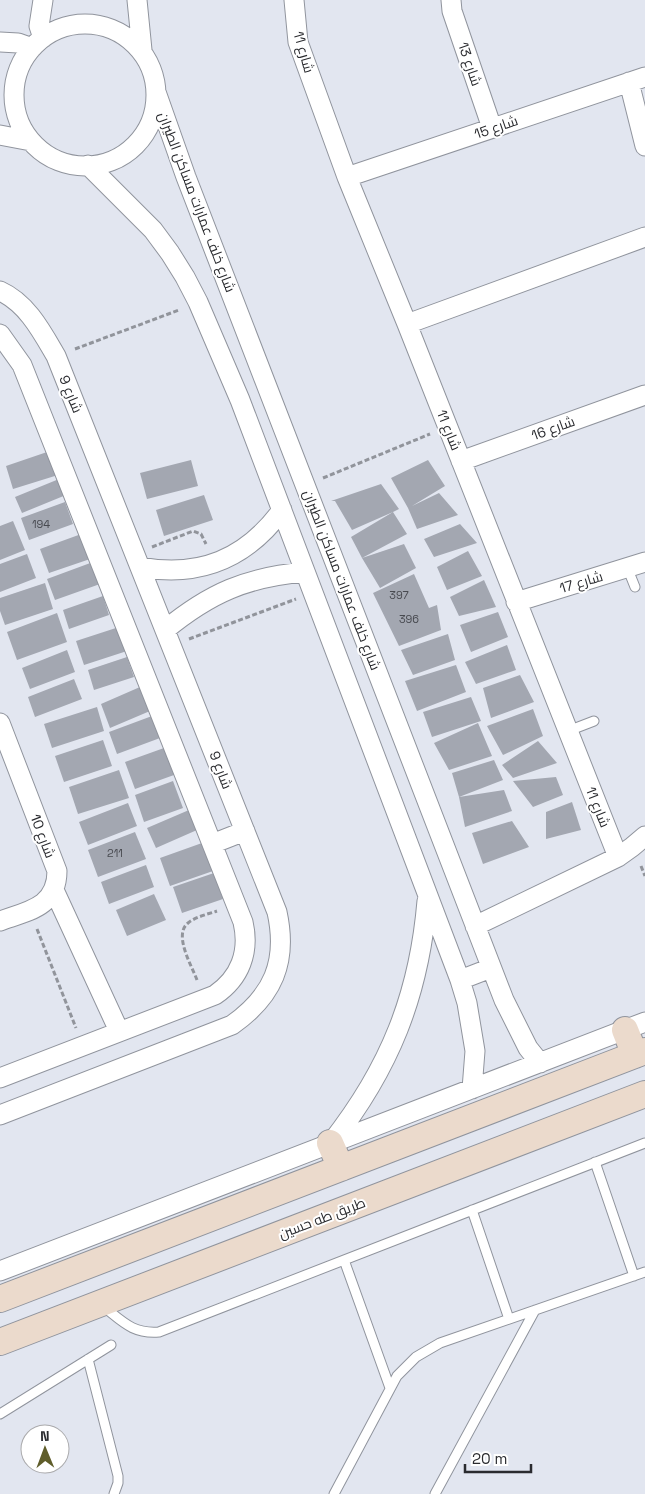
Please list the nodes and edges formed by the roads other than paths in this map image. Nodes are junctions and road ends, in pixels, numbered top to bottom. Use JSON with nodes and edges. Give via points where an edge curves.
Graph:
{"nodes":[{"id":1,"x":43,"y":0,"type":"edge"},
{"id":2,"x":137,"y":0,"type":"edge"},
{"id":3,"x":294,"y":0,"type":"edge"},
{"id":4,"x":450,"y":0,"type":"edge"},
{"id":5,"x":0,"y":42,"type":"edge"},
{"id":6,"x":37,"y":43,"type":"junction"},
{"id":7,"x":142,"y":50,"type":"junction"},
{"id":8,"x":637,"y":79,"type":"edge"},
{"id":9,"x":156,"y":92,"type":"junction"},
{"id":10,"x":492,"y":128,"type":"junction"},
{"id":11,"x":0,"y":135,"type":"edge"},
{"id":12,"x":31,"y":141,"type":"junction"},
{"id":13,"x":645,"y":146,"type":"edge"},
{"id":14,"x":88,"y":165,"type":"junction"},
{"id":15,"x":347,"y":177,"type":"junction"},
{"id":16,"x":645,"y":237,"type":"edge"},
{"id":17,"x":0,"y":290,"type":"edge"},
{"id":18,"x":407,"y":324,"type":"junction"},
{"id":19,"x":0,"y":334,"type":"edge"},
{"id":20,"x":645,"y":394,"type":"edge"},
{"id":21,"x":461,"y":461,"type":"junction"},
{"id":22,"x":282,"y":510,"type":"junction"},
{"id":23,"x":138,"y":560,"type":"junction"},
{"id":24,"x":636,"y":565,"type":"edge"},
{"id":25,"x":305,"y":572,"type":"junction"},
{"id":26,"x":635,"y":587,"type":"dead end"},
{"id":27,"x":516,"y":602,"type":"junction"},
{"id":28,"x":169,"y":638,"type":"junction"},
{"id":29,"x":594,"y":721,"type":"dead end"},
{"id":30,"x":0,"y":723,"type":"edge"},
{"id":31,"x":568,"y":731,"type":"junction"},
{"id":32,"x":245,"y":831,"type":"junction"},
{"id":33,"x":645,"y":836,"type":"edge"},
{"id":34,"x":212,"y":844,"type":"junction"},
{"id":35,"x":618,"y":857,"type":"junction"},
{"id":36,"x":54,"y":890,"type":"junction"},
{"id":37,"x":427,"y":894,"type":"junction"},
{"id":38,"x":0,"y":921,"type":"edge"},
{"id":39,"x":475,"y":926,"type":"junction"},
{"id":40,"x":491,"y":968,"type":"junction"},
{"id":41,"x":460,"y":980,"type":"junction"},
{"id":42,"x":635,"y":1026,"type":"edge"},
{"id":43,"x":119,"y":1031,"type":"junction"},
{"id":44,"x":640,"y":1053,"type":"edge"},
{"id":45,"x":540,"y":1062,"type":"junction"},
{"id":46,"x":0,"y":1078,"type":"edge"},
{"id":47,"x":472,"y":1089,"type":"junction"},
{"id":48,"x":645,"y":1094,"type":"edge"},
{"id":49,"x":1,"y":1112,"type":"edge"},
{"id":50,"x":330,"y":1143,"type":"junction"},
{"id":51,"x":645,"y":1143,"type":"edge"},
{"id":52,"x":595,"y":1162,"type":"junction"},
{"id":53,"x":341,"y":1168,"type":"junction"},
{"id":54,"x":472,"y":1210,"type":"junction"},
{"id":55,"x":344,"y":1260,"type":"junction"},
{"id":56,"x":0,"y":1271,"type":"edge"},
{"id":57,"x":645,"y":1272,"type":"edge"},
{"id":58,"x":634,"y":1276,"type":"junction"},
{"id":59,"x":0,"y":1299,"type":"edge"},
{"id":60,"x":100,"y":1304,"type":"junction"},
{"id":61,"x":535,"y":1310,"type":"junction"},
{"id":62,"x":509,"y":1319,"type":"junction"},
{"id":63,"x":0,"y":1342,"type":"edge"},
{"id":64,"x":111,"y":1345,"type":"dead end"},
{"id":65,"x":88,"y":1359,"type":"junction"},
{"id":66,"x":390,"y":1388,"type":"junction"},
{"id":67,"x":0,"y":1414,"type":"edge"},
{"id":68,"x":114,"y":1494,"type":"edge"},
{"id":69,"x":334,"y":1494,"type":"edge"},
{"id":70,"x":435,"y":1494,"type":"edge"}],
"edges":[{"from":1,"to":6,"type":"street"},
{"from":2,"to":7,"type":"street"},
{"from":3,"to":15,"type":"street","name":"شارع 11","via":[[298,42]]},
{"from":4,"to":10,"type":"street","name":"شارع 13"},
{"from":5,"to":6,"type":"street"},
{"from":6,"to":7,"type":"street","via":[[64,28],[86,24],[116,31]]},
{"from":6,"to":12,"type":"street","via":[[22,62],[14,94],[16,111]]},
{"from":7,"to":9,"type":"street","via":[[154,77]]},
{"from":8,"to":10,"type":"street","name":"شارع 15"},
{"from":8,"to":13,"type":"street"},
{"from":9,"to":14,"type":"street","via":[[150,123],[131,148],[104,163]]},
{"from":9,"to":39,"type":"street","name":"شارع خلف عمارات مساكن الطيران"},
{"from":10,"to":15,"type":"street","name":"شارع 15"},
{"from":11,"to":12,"type":"street"},
{"from":12,"to":14,"type":"street","via":[[57,160]]},
{"from":14,"to":22,"type":"street","via":[[153,230],[175,261],[198,302]]},
{"from":15,"to":18,"type":"street","name":"شارع 11"},
{"from":16,"to":18,"type":"street"},
{"from":17,"to":23,"type":"street","name":"شارع 9","via":[[23,307],[56,356]]},
{"from":18,"to":21,"type":"street","name":"شارع 11"},
{"from":19,"to":34,"type":"street","via":[[22,365]]},
{"from":20,"to":21,"type":"street","name":"شارع 16"},
{"from":21,"to":27,"type":"street","name":"شارع 11"},
{"from":22,"to":23,"type":"street","via":[[260,537],[231,557],[213,564],[178,571],[159,570]]},
{"from":22,"to":25,"type":"street"},
{"from":23,"to":28,"type":"street","name":"شارع 9"},
{"from":24,"to":26,"type":"lane"},
{"from":24,"to":27,"type":"street","name":"شارع 17"},
{"from":25,"to":28,"type":"street","via":[[255,579],[232,587],[193,608]]},
{"from":25,"to":37,"type":"street"},
{"from":27,"to":31,"type":"street","name":"شارع 11"},
{"from":28,"to":32,"type":"street","name":"شارع 9"},
{"from":29,"to":31,"type":"lane"},
{"from":30,"to":36,"type":"street","name":"شارع 10","via":[[57,871]]},
{"from":31,"to":35,"type":"street","name":"شارع 11"},
{"from":32,"to":34,"type":"street"},
{"from":32,"to":49,"type":"street","name":"شارع 9","via":[[277,912],[280,928],[279,961],[267,991],[257,1004],[232,1025],[217,1032]]},
{"from":33,"to":35,"type":"street"},
{"from":34,"to":43,"type":"street","via":[[246,933],[242,964],[223,989],[205,999]]},
{"from":35,"to":39,"type":"street"},
{"from":36,"to":38,"type":"street","via":[[40,906]]},
{"from":36,"to":43,"type":"street"},
{"from":37,"to":41,"type":"street"},
{"from":37,"to":50,"type":"street","via":[[419,962],[400,1027],[370,1088]]},
{"from":39,"to":40,"type":"street","name":"شارع خلف عمارات مساكن الطيران"},
{"from":40,"to":41,"type":"street"},
{"from":40,"to":45,"type":"street","name":"شارع خلف عمارات مساكن الطيران","via":[[528,1048]]},
{"from":41,"to":47,"type":"street","via":[[475,1051]]},
{"from":42,"to":44,"type":"main road"},
{"from":42,"to":45,"type":"street"},
{"from":43,"to":46,"type":"street"},
{"from":44,"to":53,"type":"main road"},
{"from":45,"to":47,"type":"street"},
{"from":47,"to":50,"type":"street"},
{"from":48,"to":60,"type":"main road","name":"طريق طه حسين"},
{"from":50,"to":53,"type":"main road"},
{"from":50,"to":56,"type":"street"},
{"from":51,"to":52,"type":"lane"},
{"from":52,"to":54,"type":"lane"},
{"from":52,"to":58,"type":"lane"},
{"from":53,"to":59,"type":"main road"},
{"from":54,"to":55,"type":"lane"},
{"from":54,"to":62,"type":"lane"},
{"from":55,"to":60,"type":"lane","via":[[159,1332],[130,1328]]},
{"from":55,"to":66,"type":"lane"},
{"from":57,"to":58,"type":"lane"},
{"from":58,"to":61,"type":"lane"},
{"from":60,"to":63,"type":"main road","name":"طريق طه حسين"},
{"from":61,"to":62,"type":"lane"},
{"from":61,"to":70,"type":"lane"},
{"from":62,"to":66,"type":"lane","via":[[427,1349],[406,1366]]},
{"from":64,"to":65,"type":"lane"},
{"from":65,"to":67,"type":"lane"},
{"from":65,"to":68,"type":"lane","via":[[118,1476]]},
{"from":66,"to":69,"type":"lane"}]}
